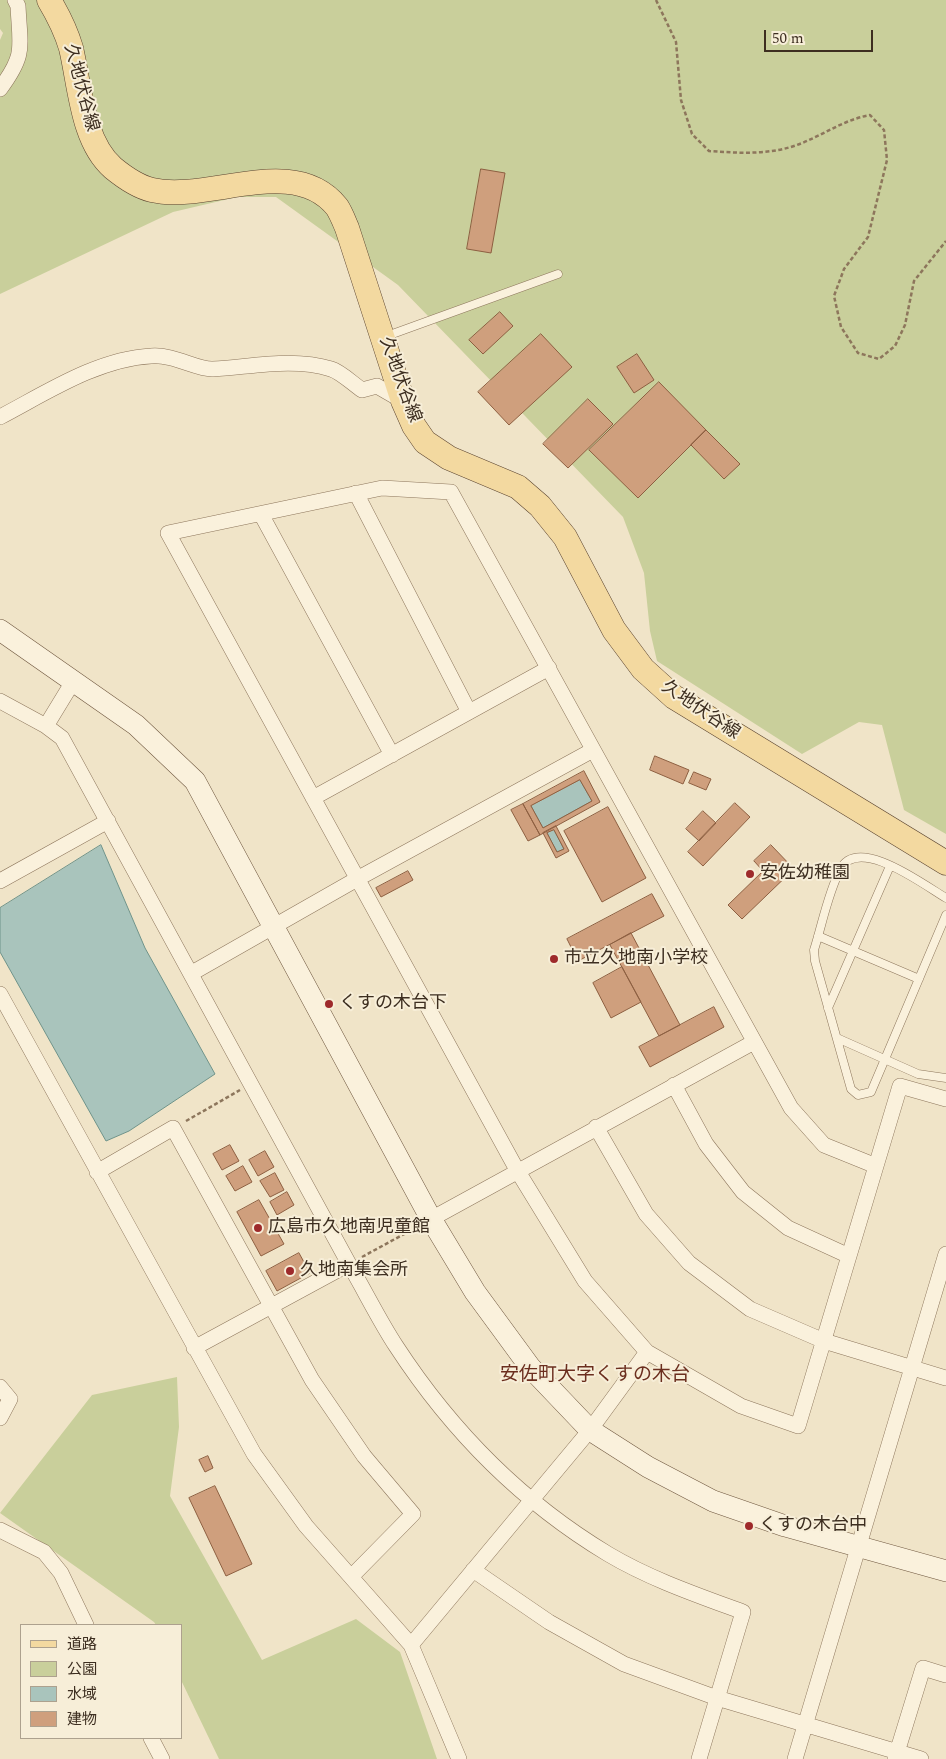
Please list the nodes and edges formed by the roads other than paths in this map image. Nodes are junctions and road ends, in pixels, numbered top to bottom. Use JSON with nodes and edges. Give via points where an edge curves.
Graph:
{"nodes":[{"id":1,"x":15,"y":0,"type":"edge"},
{"id":2,"x":49,"y":0,"type":"edge"},
{"id":3,"x":0,"y":89,"type":"edge"},
{"id":4,"x":558,"y":274,"type":"dead end"},
{"id":5,"x":383,"y":337,"type":"junction"},
{"id":6,"x":402,"y":401,"type":"junction"},
{"id":7,"x":0,"y":417,"type":"edge"},
{"id":8,"x":356,"y":493,"type":"junction"},
{"id":9,"x":261,"y":514,"type":"junction"},
{"id":10,"x":0,"y":630,"type":"edge"},
{"id":11,"x":549,"y":668,"type":"junction"},
{"id":12,"x":74,"y":680,"type":"junction"},
{"id":13,"x":0,"y":701,"type":"edge"},
{"id":14,"x":469,"y":712,"type":"junction"},
{"id":15,"x":46,"y":726,"type":"junction"},
{"id":16,"x":593,"y":750,"type":"junction"},
{"id":17,"x":392,"y":755,"type":"junction"},
{"id":18,"x":313,"y":798,"type":"junction"},
{"id":19,"x":108,"y":821,"type":"junction"},
{"id":20,"x":946,"y":863,"type":"edge"},
{"id":21,"x":890,"y":866,"type":"junction"},
{"id":22,"x":357,"y":879,"type":"junction"},
{"id":23,"x":0,"y":882,"type":"edge"},
{"id":24,"x":946,"y":898,"type":"edge"},
{"id":25,"x":946,"y":915,"type":"edge"},
{"id":26,"x":274,"y":926,"type":"junction"},
{"id":27,"x":818,"y":936,"type":"junction"},
{"id":28,"x":853,"y":951,"type":"junction"},
{"id":29,"x":192,"y":973,"type":"junction"},
{"id":30,"x":919,"y":979,"type":"junction"},
{"id":31,"x":0,"y":994,"type":"edge"},
{"id":32,"x":828,"y":1008,"type":"junction"},
{"id":33,"x":837,"y":1038,"type":"junction"},
{"id":34,"x":754,"y":1042,"type":"junction"},
{"id":35,"x":885,"y":1059,"type":"junction"},
{"id":36,"x":946,"y":1078,"type":"edge"},
{"id":37,"x":674,"y":1085,"type":"junction"},
{"id":38,"x":946,"y":1099,"type":"edge"},
{"id":39,"x":596,"y":1127,"type":"junction"},
{"id":40,"x":876,"y":1166,"type":"junction"},
{"id":41,"x":517,"y":1170,"type":"junction"},
{"id":42,"x":98,"y":1172,"type":"junction"},
{"id":43,"x":427,"y":1221,"type":"junction"},
{"id":44,"x":946,"y":1254,"type":"edge"},
{"id":45,"x":849,"y":1256,"type":"junction"},
{"id":46,"x":353,"y":1262,"type":"junction"},
{"id":47,"x":272,"y":1306,"type":"junction"},
{"id":48,"x":824,"y":1341,"type":"junction"},
{"id":49,"x":194,"y":1348,"type":"junction"},
{"id":50,"x":648,"y":1352,"type":"junction"},
{"id":51,"x":912,"y":1368,"type":"junction"},
{"id":52,"x":946,"y":1378,"type":"edge"},
{"id":53,"x":0,"y":1388,"type":"edge"},
{"id":54,"x":0,"y":1418,"type":"edge"},
{"id":55,"x":590,"y":1430,"type":"junction"},
{"id":56,"x":530,"y":1501,"type":"junction"},
{"id":57,"x":0,"y":1530,"type":"edge"},
{"id":58,"x":860,"y":1546,"type":"junction"},
{"id":59,"x":473,"y":1570,"type":"junction"},
{"id":60,"x":946,"y":1572,"type":"edge"},
{"id":61,"x":351,"y":1576,"type":"junction"},
{"id":62,"x":86,"y":1624,"type":"edge"},
{"id":63,"x":411,"y":1645,"type":"junction"},
{"id":64,"x":946,"y":1675,"type":"edge"},
{"id":65,"x":717,"y":1698,"type":"junction"},
{"id":66,"x":806,"y":1724,"type":"junction"},
{"id":67,"x":152,"y":1739,"type":"edge"},
{"id":68,"x":896,"y":1755,"type":"edge"},
{"id":69,"x":162,"y":1759,"type":"edge"},
{"id":70,"x":459,"y":1759,"type":"edge"},
{"id":71,"x":699,"y":1759,"type":"edge"},
{"id":72,"x":795,"y":1759,"type":"edge"},
{"id":73,"x":921,"y":1759,"type":"edge"}],
"edges":[{"from":1,"to":3,"type":"street","via":[[20,55]]},
{"from":2,"to":5,"type":"main road","name":"久地伏谷線","via":[[70,46],[89,127],[97,147],[112,167],[131,181],[152,190],[189,192],[277,180],[300,183],[320,192],[338,208],[347,228]]},
{"from":4,"to":5,"type":"lane"},
{"from":5,"to":6,"type":"main road","name":"久地伏谷線"},
{"from":6,"to":7,"type":"street","via":[[377,386],[362,390],[332,369],[264,364],[210,370],[173,357],[151,356],[109,364]]},
{"from":6,"to":20,"type":"main road","name":"久地伏谷線","via":[[425,442],[450,458],[518,487],[540,506],[565,537],[614,630],[644,669],[674,697]]},
{"from":8,"to":9,"type":"street"},
{"from":8,"to":11,"type":"street","via":[[382,488],[452,492]]},
{"from":8,"to":14,"type":"street"},
{"from":9,"to":17,"type":"street"},
{"from":9,"to":18,"type":"street","via":[[168,534]]},
{"from":10,"to":12,"type":"street"},
{"from":11,"to":14,"type":"street"},
{"from":11,"to":16,"type":"street"},
{"from":12,"to":15,"type":"street"},
{"from":12,"to":26,"type":"street","via":[[136,725],[195,781]]},
{"from":13,"to":15,"type":"street"},
{"from":14,"to":17,"type":"street"},
{"from":15,"to":19,"type":"street","via":[[62,738]]},
{"from":16,"to":22,"type":"street"},
{"from":16,"to":34,"type":"street"},
{"from":17,"to":18,"type":"street"},
{"from":18,"to":22,"type":"street"},
{"from":19,"to":23,"type":"street"},
{"from":19,"to":29,"type":"street"},
{"from":21,"to":24,"type":"lane"},
{"from":21,"to":27,"type":"lane","via":[[862,856],[850,859],[840,869]]},
{"from":21,"to":28,"type":"lane"},
{"from":22,"to":26,"type":"street"},
{"from":22,"to":41,"type":"street"},
{"from":25,"to":30,"type":"lane"},
{"from":26,"to":29,"type":"street"},
{"from":26,"to":43,"type":"street"},
{"from":27,"to":28,"type":"lane"},
{"from":27,"to":32,"type":"lane","via":[[815,961]]},
{"from":28,"to":30,"type":"lane"},
{"from":28,"to":32,"type":"lane"},
{"from":29,"to":46,"type":"street"},
{"from":30,"to":35,"type":"lane"},
{"from":31,"to":42,"type":"street"},
{"from":32,"to":33,"type":"lane"},
{"from":33,"to":35,"type":"lane"},
{"from":33,"to":35,"type":"lane","via":[[851,1089],[858,1095],[871,1092]]},
{"from":34,"to":37,"type":"street"},
{"from":34,"to":40,"type":"street","via":[[791,1108],[824,1144]]},
{"from":35,"to":36,"type":"lane","via":[[918,1074]]},
{"from":37,"to":39,"type":"street"},
{"from":37,"to":45,"type":"street","via":[[706,1144],[742,1192],[788,1228]]},
{"from":38,"to":40,"type":"street","via":[[900,1086]]},
{"from":39,"to":41,"type":"street"},
{"from":39,"to":48,"type":"street","via":[[646,1214],[689,1263],[750,1309]]},
{"from":40,"to":45,"type":"street"},
{"from":41,"to":43,"type":"street"},
{"from":41,"to":50,"type":"street","via":[[584,1281]]},
{"from":42,"to":47,"type":"street","via":[[174,1128]]},
{"from":42,"to":49,"type":"street"},
{"from":43,"to":55,"type":"street","via":[[530,1367]]},
{"from":44,"to":51,"type":"street"},
{"from":45,"to":48,"type":"street"},
{"from":46,"to":47,"type":"street"},
{"from":46,"to":56,"type":"street","via":[[396,1346],[442,1410],[491,1465]]},
{"from":47,"to":49,"type":"street"},
{"from":47,"to":61,"type":"street","via":[[317,1388],[364,1456],[413,1514]]},
{"from":48,"to":50,"type":"street","via":[[798,1426],[741,1406]]},
{"from":48,"to":51,"type":"street"},
{"from":49,"to":61,"type":"street","via":[[254,1454],[306,1526]]},
{"from":50,"to":55,"type":"street"},
{"from":51,"to":52,"type":"street"},
{"from":51,"to":58,"type":"street"},
{"from":53,"to":54,"type":"street","via":[[10,1399]]},
{"from":55,"to":56,"type":"street"},
{"from":55,"to":58,"type":"street","via":[[648,1467],[713,1501],[785,1526]]},
{"from":56,"to":59,"type":"street"},
{"from":56,"to":65,"type":"street","via":[[608,1554],[666,1583],[743,1612]]},
{"from":57,"to":62,"type":"street","via":[[44,1552],[61,1573]]},
{"from":58,"to":60,"type":"street"},
{"from":58,"to":66,"type":"street"},
{"from":59,"to":63,"type":"street"},
{"from":59,"to":65,"type":"street","via":[[549,1622],[624,1664]]},
{"from":61,"to":63,"type":"street"},
{"from":63,"to":70,"type":"street"},
{"from":64,"to":68,"type":"street","via":[[923,1668]]},
{"from":65,"to":66,"type":"street"},
{"from":65,"to":71,"type":"street"},
{"from":66,"to":68,"type":"street"},
{"from":66,"to":72,"type":"street"},
{"from":67,"to":69,"type":"street"},
{"from":68,"to":73,"type":"street"}]}
